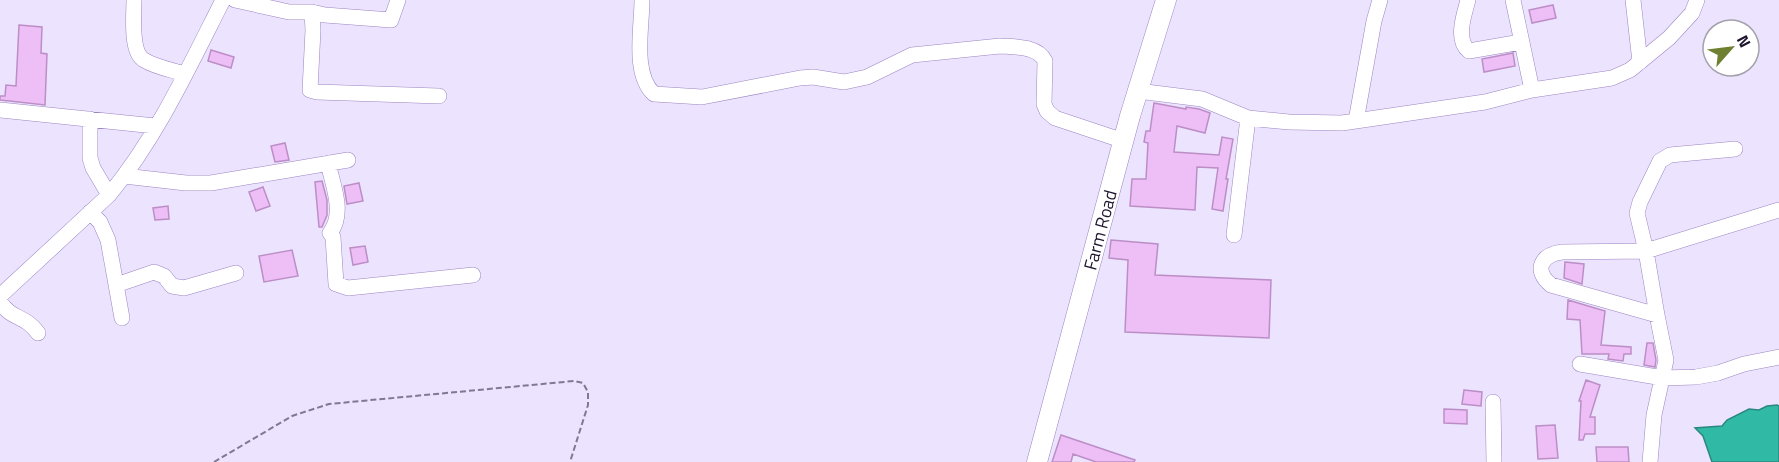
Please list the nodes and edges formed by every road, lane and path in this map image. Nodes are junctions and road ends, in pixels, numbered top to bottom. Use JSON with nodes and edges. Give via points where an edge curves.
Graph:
{"nodes":[{"id":1,"x":134,"y":0,"type":"edge"},
{"id":2,"x":223,"y":0,"type":"edge"},
{"id":3,"x":235,"y":0,"type":"edge"},
{"id":4,"x":398,"y":0,"type":"edge"},
{"id":5,"x":642,"y":0,"type":"edge"},
{"id":6,"x":1167,"y":0,"type":"edge"},
{"id":7,"x":1380,"y":0,"type":"edge"},
{"id":8,"x":1467,"y":0,"type":"edge"},
{"id":9,"x":1515,"y":0,"type":"edge"},
{"id":10,"x":1634,"y":0,"type":"edge"},
{"id":11,"x":1697,"y":0,"type":"edge"},
{"id":12,"x":312,"y":12,"type":"junction"},
{"id":13,"x":1521,"y":42,"type":"junction"},
{"id":14,"x":1640,"y":62,"type":"junction"},
{"id":15,"x":185,"y":74,"type":"junction"},
{"id":16,"x":1532,"y":90,"type":"junction"},
{"id":17,"x":1138,"y":91,"type":"junction"},
{"id":18,"x":439,"y":96,"type":"dead end"},
{"id":19,"x":0,"y":110,"type":"edge"},
{"id":20,"x":1248,"y":118,"type":"junction"},
{"id":21,"x":90,"y":119,"type":"junction"},
{"id":22,"x":1356,"y":121,"type":"junction"},
{"id":23,"x":155,"y":126,"type":"junction"},
{"id":24,"x":1124,"y":141,"type":"junction"},
{"id":25,"x":1735,"y":149,"type":"dead end"},
{"id":26,"x":348,"y":160,"type":"dead end"},
{"id":27,"x":328,"y":163,"type":"junction"},
{"id":28,"x":124,"y":176,"type":"junction"},
{"id":29,"x":109,"y":195,"type":"junction"},
{"id":30,"x":1779,"y":210,"type":"edge"},
{"id":31,"x":90,"y":212,"type":"junction"},
{"id":32,"x":1234,"y":235,"type":"dead end"},
{"id":33,"x":1646,"y":251,"type":"junction"},
{"id":34,"x":236,"y":273,"type":"dead end"},
{"id":35,"x":473,"y":275,"type":"dead end"},
{"id":36,"x":116,"y":285,"type":"junction"},
{"id":37,"x":0,"y":296,"type":"edge"},
{"id":38,"x":0,"y":302,"type":"edge"},
{"id":39,"x":1657,"y":315,"type":"junction"},
{"id":40,"x":122,"y":318,"type":"dead end"},
{"id":41,"x":38,"y":333,"type":"dead end"},
{"id":42,"x":1779,"y":357,"type":"edge"},
{"id":43,"x":1580,"y":364,"type":"dead end"},
{"id":44,"x":1663,"y":378,"type":"junction"},
{"id":45,"x":1493,"y":402,"type":"dead end"},
{"id":46,"x":213,"y":462,"type":"edge"},
{"id":47,"x":570,"y":462,"type":"edge"},
{"id":48,"x":1037,"y":462,"type":"edge"},
{"id":49,"x":1494,"y":462,"type":"edge"},
{"id":50,"x":1650,"y":462,"type":"edge"}],
"edges":[{"from":1,"to":15,"type":"street","via":[[137,54],[143,60]]},
{"from":2,"to":15,"type":"street"},
{"from":3,"to":12,"type":"street","via":[[289,12]]},
{"from":4,"to":12,"type":"street","via":[[392,20]]},
{"from":5,"to":24,"type":"street","via":[[640,68],[644,82],[654,94],[702,97],[813,77],[844,82],[867,77],[912,55],[1012,46],[1042,56],[1044,104],[1055,118]]},
{"from":6,"to":17,"type":"main road","name":"Farm Road"},
{"from":7,"to":22,"type":"street"},
{"from":8,"to":13,"type":"street","via":[[1461,36],[1465,48],[1469,51]]},
{"from":9,"to":13,"type":"street"},
{"from":10,"to":14,"type":"street"},
{"from":11,"to":14,"type":"street","via":[[1692,13]]},
{"from":12,"to":18,"type":"street","via":[[310,90]]},
{"from":13,"to":16,"type":"street"},
{"from":14,"to":16,"type":"street","via":[[1612,78]]},
{"from":15,"to":23,"type":"street"},
{"from":16,"to":22,"type":"street","via":[[1485,102]]},
{"from":17,"to":20,"type":"street","via":[[1202,99]]},
{"from":17,"to":24,"type":"main road","name":"Farm Road"},
{"from":19,"to":21,"type":"street"},
{"from":20,"to":22,"type":"street"},
{"from":20,"to":32,"type":"street"},
{"from":21,"to":23,"type":"street"},
{"from":21,"to":29,"type":"street","via":[[90,158]]},
{"from":23,"to":28,"type":"street"},
{"from":24,"to":48,"type":"main road","name":"Farm Road"},
{"from":25,"to":33,"type":"street","via":[[1670,155],[1660,161],[1637,213]]},
{"from":26,"to":27,"type":"street"},
{"from":27,"to":28,"type":"street","via":[[211,183]]},
{"from":27,"to":35,"type":"street","via":[[339,214],[330,233],[336,284],[348,288]]},
{"from":28,"to":29,"type":"street"},
{"from":29,"to":31,"type":"street"},
{"from":30,"to":33,"type":"street"},
{"from":31,"to":36,"type":"street","via":[[105,231]]},
{"from":31,"to":37,"type":"street"},
{"from":33,"to":39,"type":"street"},
{"from":33,"to":39,"type":"street","via":[[1552,254],[1545,258],[1542,272],[1551,285]]},
{"from":34,"to":36,"type":"street","via":[[184,288],[172,286],[154,272]]},
{"from":36,"to":40,"type":"street"},
{"from":38,"to":41,"type":"street","via":[[10,315],[27,320]]},
{"from":39,"to":44,"type":"street","via":[[1666,360]]},
{"from":42,"to":44,"type":"street","via":[[1696,377]]},
{"from":43,"to":44,"type":"street"},
{"from":44,"to":50,"type":"street","via":[[1654,415]]},
{"from":45,"to":49,"type":"street"},
{"from":46,"to":47,"type":"path","via":[[292,416],[328,404],[574,381],[583,383],[588,405]]}]}
